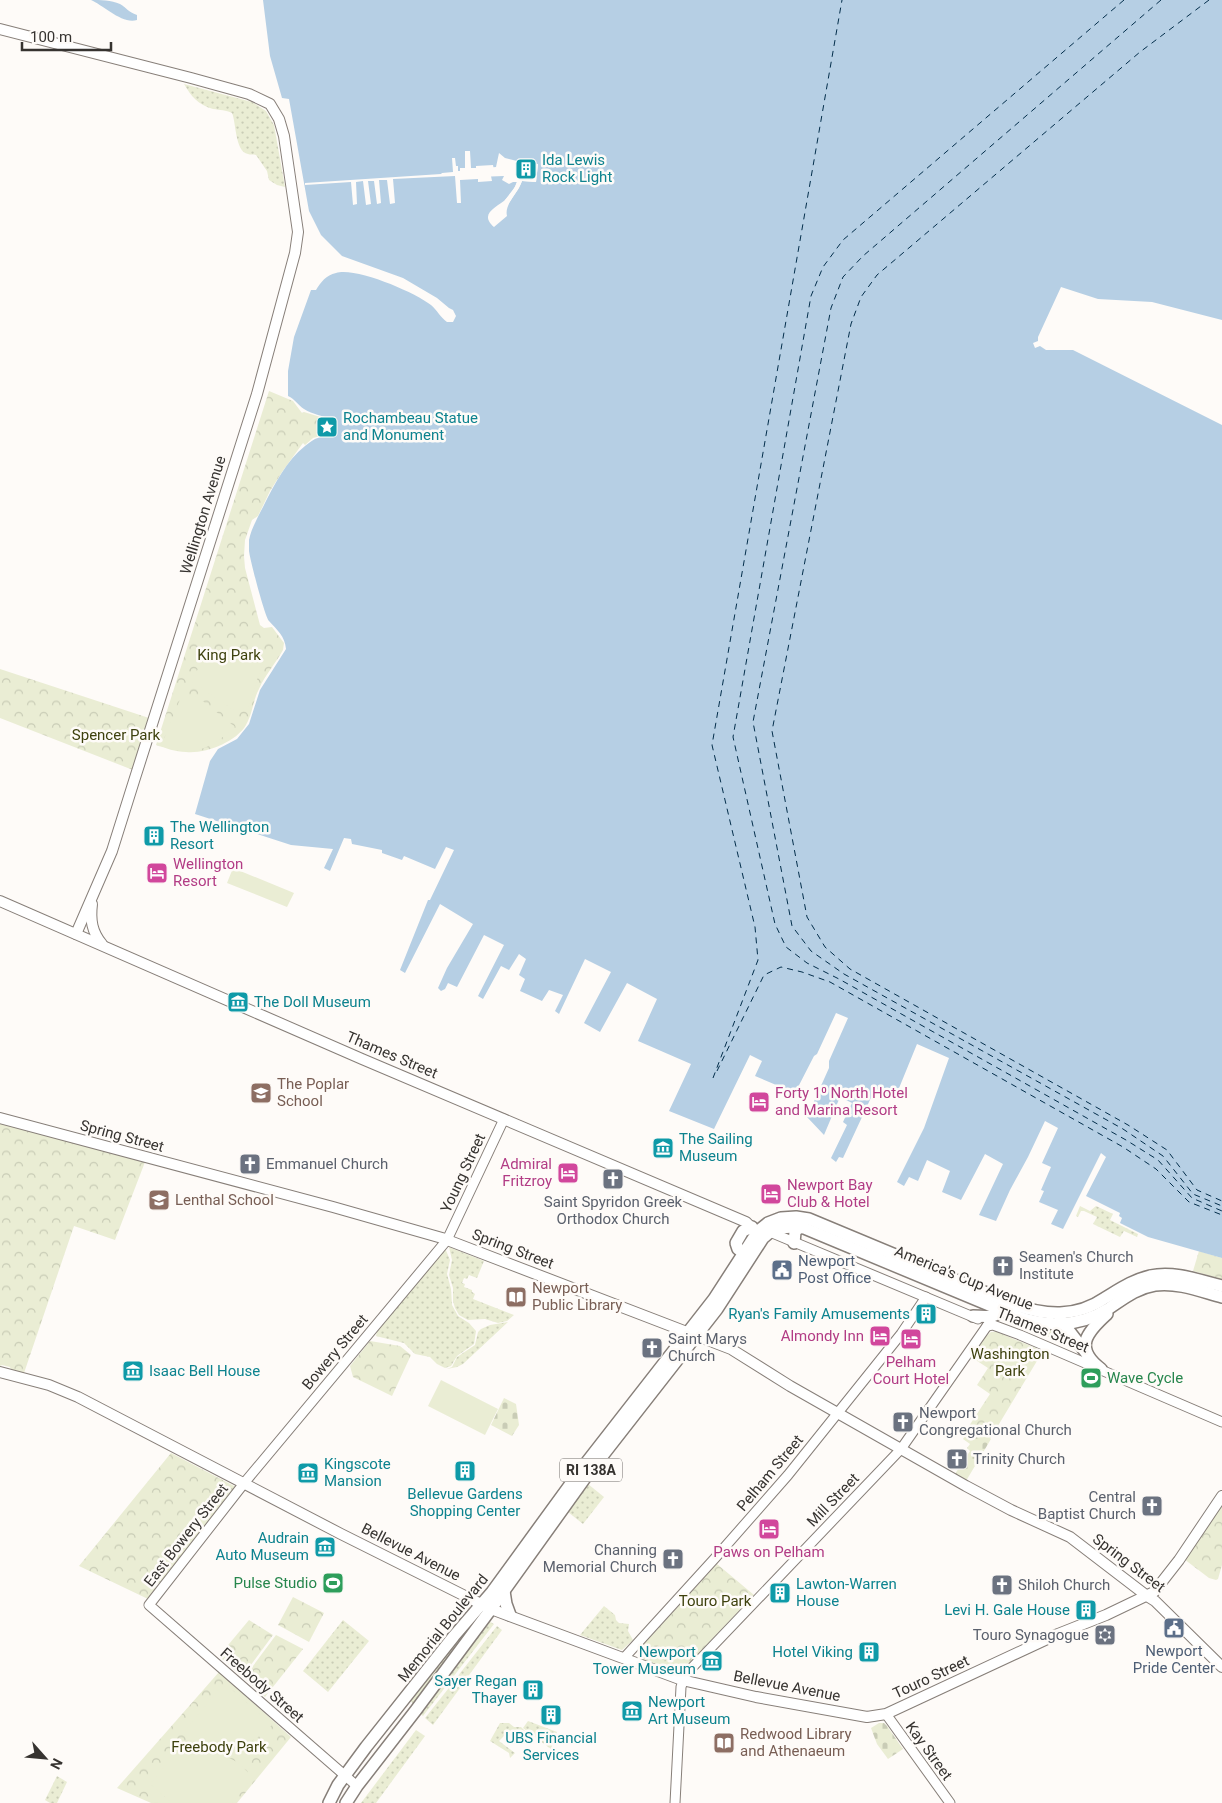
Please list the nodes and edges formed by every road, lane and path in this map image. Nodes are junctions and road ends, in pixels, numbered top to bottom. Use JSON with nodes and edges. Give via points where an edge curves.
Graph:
{"nodes":[{"id":1,"x":0,"y":29,"type":"edge"},
{"id":2,"x":92,"y":897,"type":"junction"},
{"id":3,"x":0,"y":901,"type":"edge"},
{"id":4,"x":76,"y":934,"type":"junction"},
{"id":5,"x":103,"y":945,"type":"junction"},
{"id":6,"x":0,"y":1118,"type":"edge"},
{"id":7,"x":504,"y":1119,"type":"junction"},
{"id":8,"x":809,"y":1219,"type":"junction"},
{"id":9,"x":798,"y":1227,"type":"junction"},
{"id":10,"x":754,"y":1230,"type":"junction"},
{"id":11,"x":770,"y":1232,"type":"junction"},
{"id":12,"x":447,"y":1240,"type":"junction"},
{"id":13,"x":794,"y":1243,"type":"junction"},
{"id":14,"x":758,"y":1246,"type":"junction"},
{"id":15,"x":747,"y":1255,"type":"junction"},
{"id":16,"x":1222,"y":1286,"type":"edge"},
{"id":17,"x":1131,"y":1294,"type":"junction"},
{"id":18,"x":926,"y":1297,"type":"junction"},
{"id":19,"x":1222,"y":1297,"type":"edge"},
{"id":20,"x":1003,"y":1305,"type":"junction"},
{"id":21,"x":1052,"y":1314,"type":"junction"},
{"id":22,"x":973,"y":1316,"type":"junction"},
{"id":23,"x":1064,"y":1324,"type":"junction"},
{"id":24,"x":987,"y":1326,"type":"junction"},
{"id":25,"x":692,"y":1334,"type":"junction"},
{"id":26,"x":1090,"y":1357,"type":"junction"},
{"id":27,"x":1101,"y":1369,"type":"junction"},
{"id":28,"x":0,"y":1372,"type":"edge"},
{"id":29,"x":838,"y":1414,"type":"junction"},
{"id":30,"x":1222,"y":1422,"type":"edge"},
{"id":31,"x":901,"y":1449,"type":"junction"},
{"id":32,"x":245,"y":1482,"type":"junction"},
{"id":33,"x":1222,"y":1496,"type":"edge"},
{"id":34,"x":504,"y":1591,"type":"junction"},
{"id":35,"x":1147,"y":1596,"type":"junction"},
{"id":36,"x":149,"y":1605,"type":"joint"},
{"id":37,"x":486,"y":1606,"type":"junction"},
{"id":38,"x":510,"y":1615,"type":"junction"},
{"id":39,"x":624,"y":1658,"type":"junction"},
{"id":40,"x":1222,"y":1667,"type":"edge"},
{"id":41,"x":682,"y":1680,"type":"junction"},
{"id":42,"x":886,"y":1714,"type":"junction"},
{"id":43,"x":345,"y":1776,"type":"junction"},
{"id":44,"x":357,"y":1786,"type":"junction"},
{"id":45,"x":328,"y":1803,"type":"edge"},
{"id":46,"x":346,"y":1803,"type":"edge"},
{"id":47,"x":675,"y":1803,"type":"edge"},
{"id":48,"x":950,"y":1803,"type":"edge"}],
"edges":[{"from":1,"to":2,"type":"main road","name":"Wellington Avenue","via":[[265,100],[275,111],[284,136],[298,232],[257,394],[112,851]]},
{"from":2,"to":4,"type":"main road","name":"Wellington Avenue"},
{"from":2,"to":5,"type":"main road","via":[[91,919],[94,932]]},
{"from":3,"to":4,"type":"main road","name":"Thames Street"},
{"from":4,"to":5,"type":"main road","name":"Thames Street"},
{"from":5,"to":7,"type":"main road","name":"Thames Street"},
{"from":6,"to":12,"type":"main road","name":"Spring Street"},
{"from":7,"to":10,"type":"main road","name":"Thames Street","via":[[746,1222]]},
{"from":7,"to":12,"type":"street","name":"Young Street"},
{"from":8,"to":9,"type":"main road"},
{"from":8,"to":10,"type":"main road","name":"America's Cup Avenue","via":[[781,1218]]},
{"from":8,"to":20,"type":"main road","name":"America's Cup Avenue"},
{"from":9,"to":11,"type":"main road"},
{"from":9,"to":13,"type":"main road"},
{"from":9,"to":20,"type":"main road","name":"America's Cup Avenue"},
{"from":10,"to":14,"type":"main road"},
{"from":10,"to":15,"type":"main road","via":[[743,1231],[736,1241],[737,1248]]},
{"from":11,"to":13,"type":"street","name":"Thames Street"},
{"from":11,"to":14,"type":"main road","number":"RI 138A"},
{"from":12,"to":25,"type":"main road","name":"Spring Street"},
{"from":12,"to":32,"type":"street","name":"Bowery Street"},
{"from":13,"to":18,"type":"street","name":"Thames Street"},
{"from":14,"to":15,"type":"main road","number":"RI 138A"},
{"from":15,"to":25,"type":"main road","number":"RI 138A"},
{"from":16,"to":21,"type":"main road","name":"America's Cup Avenue","via":[[1178,1275],[1152,1276],[1127,1284],[1086,1308]]},
{"from":17,"to":19,"type":"main road","name":"America's Cup Avenue","via":[[1152,1286],[1172,1284]]},
{"from":17,"to":23,"type":"main road","name":"America's Cup Avenue","via":[[1095,1316]]},
{"from":17,"to":26,"type":"main road","via":[[1089,1331],[1086,1345]]},
{"from":18,"to":22,"type":"street","name":"Thames Street"},
{"from":18,"to":29,"type":"street","name":"Pelham Street"},
{"from":20,"to":21,"type":"main road","name":"America's Cup Avenue"},
{"from":20,"to":22,"type":"main road","via":[[998,1314]]},
{"from":20,"to":23,"type":"main road","name":"America's Cup Avenue","via":[[1035,1322]]},
{"from":21,"to":23,"type":"main road"},
{"from":22,"to":24,"type":"street","name":"Thames Street"},
{"from":23,"to":26,"type":"main road"},
{"from":24,"to":27,"type":"street","name":"Thames Street","via":[[993,1325]]},
{"from":24,"to":31,"type":"street","name":"Mill Street"},
{"from":25,"to":29,"type":"main road","name":"Spring Street","via":[[737,1352]]},
{"from":25,"to":34,"type":"main road","number":"RI 138A"},
{"from":25,"to":37,"type":"main road","name":"Memorial Boulevard","number":"RI 138A","via":[[579,1471],[492,1592]]},
{"from":26,"to":27,"type":"main road"},
{"from":27,"to":30,"type":"street","name":"Thames Street"},
{"from":28,"to":32,"type":"main road","name":"Bellevue Avenue","via":[[61,1389]]},
{"from":29,"to":31,"type":"main road","name":"Spring Street"},
{"from":29,"to":39,"type":"street","name":"Pelham Street","via":[[788,1475]]},
{"from":31,"to":35,"type":"main road","name":"Spring Street","via":[[1011,1510],[1070,1537]]},
{"from":31,"to":41,"type":"street","name":"Mill Street"},
{"from":32,"to":36,"type":"street","name":"East Bowery Street"},
{"from":32,"to":37,"type":"main road","name":"Bellevue Avenue"},
{"from":33,"to":35,"type":"main road","name":"Touro Street","via":[[1160,1586]]},
{"from":34,"to":37,"type":"main road","number":"RI 138A"},
{"from":34,"to":38,"type":"main road"},
{"from":35,"to":40,"type":"main road","name":"Spring Street","via":[[1156,1601]]},
{"from":35,"to":42,"type":"main road","name":"Touro Street"},
{"from":36,"to":43,"type":"street","name":"Freebody Street"},
{"from":37,"to":38,"type":"main road","name":"Bellevue Avenue"},
{"from":37,"to":43,"type":"main road","name":"Memorial Boulevard","number":"RI 138A","via":[[436,1658]]},
{"from":37,"to":44,"type":"main road","name":"Memorial Boulevard","number":"RI 138A","via":[[416,1710]]},
{"from":38,"to":39,"type":"main road","name":"Bellevue Avenue"},
{"from":39,"to":41,"type":"main road","name":"Bellevue Avenue"},
{"from":41,"to":42,"type":"main road","name":"Bellevue Avenue","via":[[866,1716]]},
{"from":41,"to":47,"type":"street"},
{"from":42,"to":48,"type":"street","name":"Kay Street"},
{"from":43,"to":44,"type":"street","name":"Freebody Street"},
{"from":43,"to":45,"type":"main road","name":"Memorial Boulevard","number":"RI 138A"},
{"from":44,"to":46,"type":"main road","name":"Memorial Boulevard","number":"RI 138A"}]}
